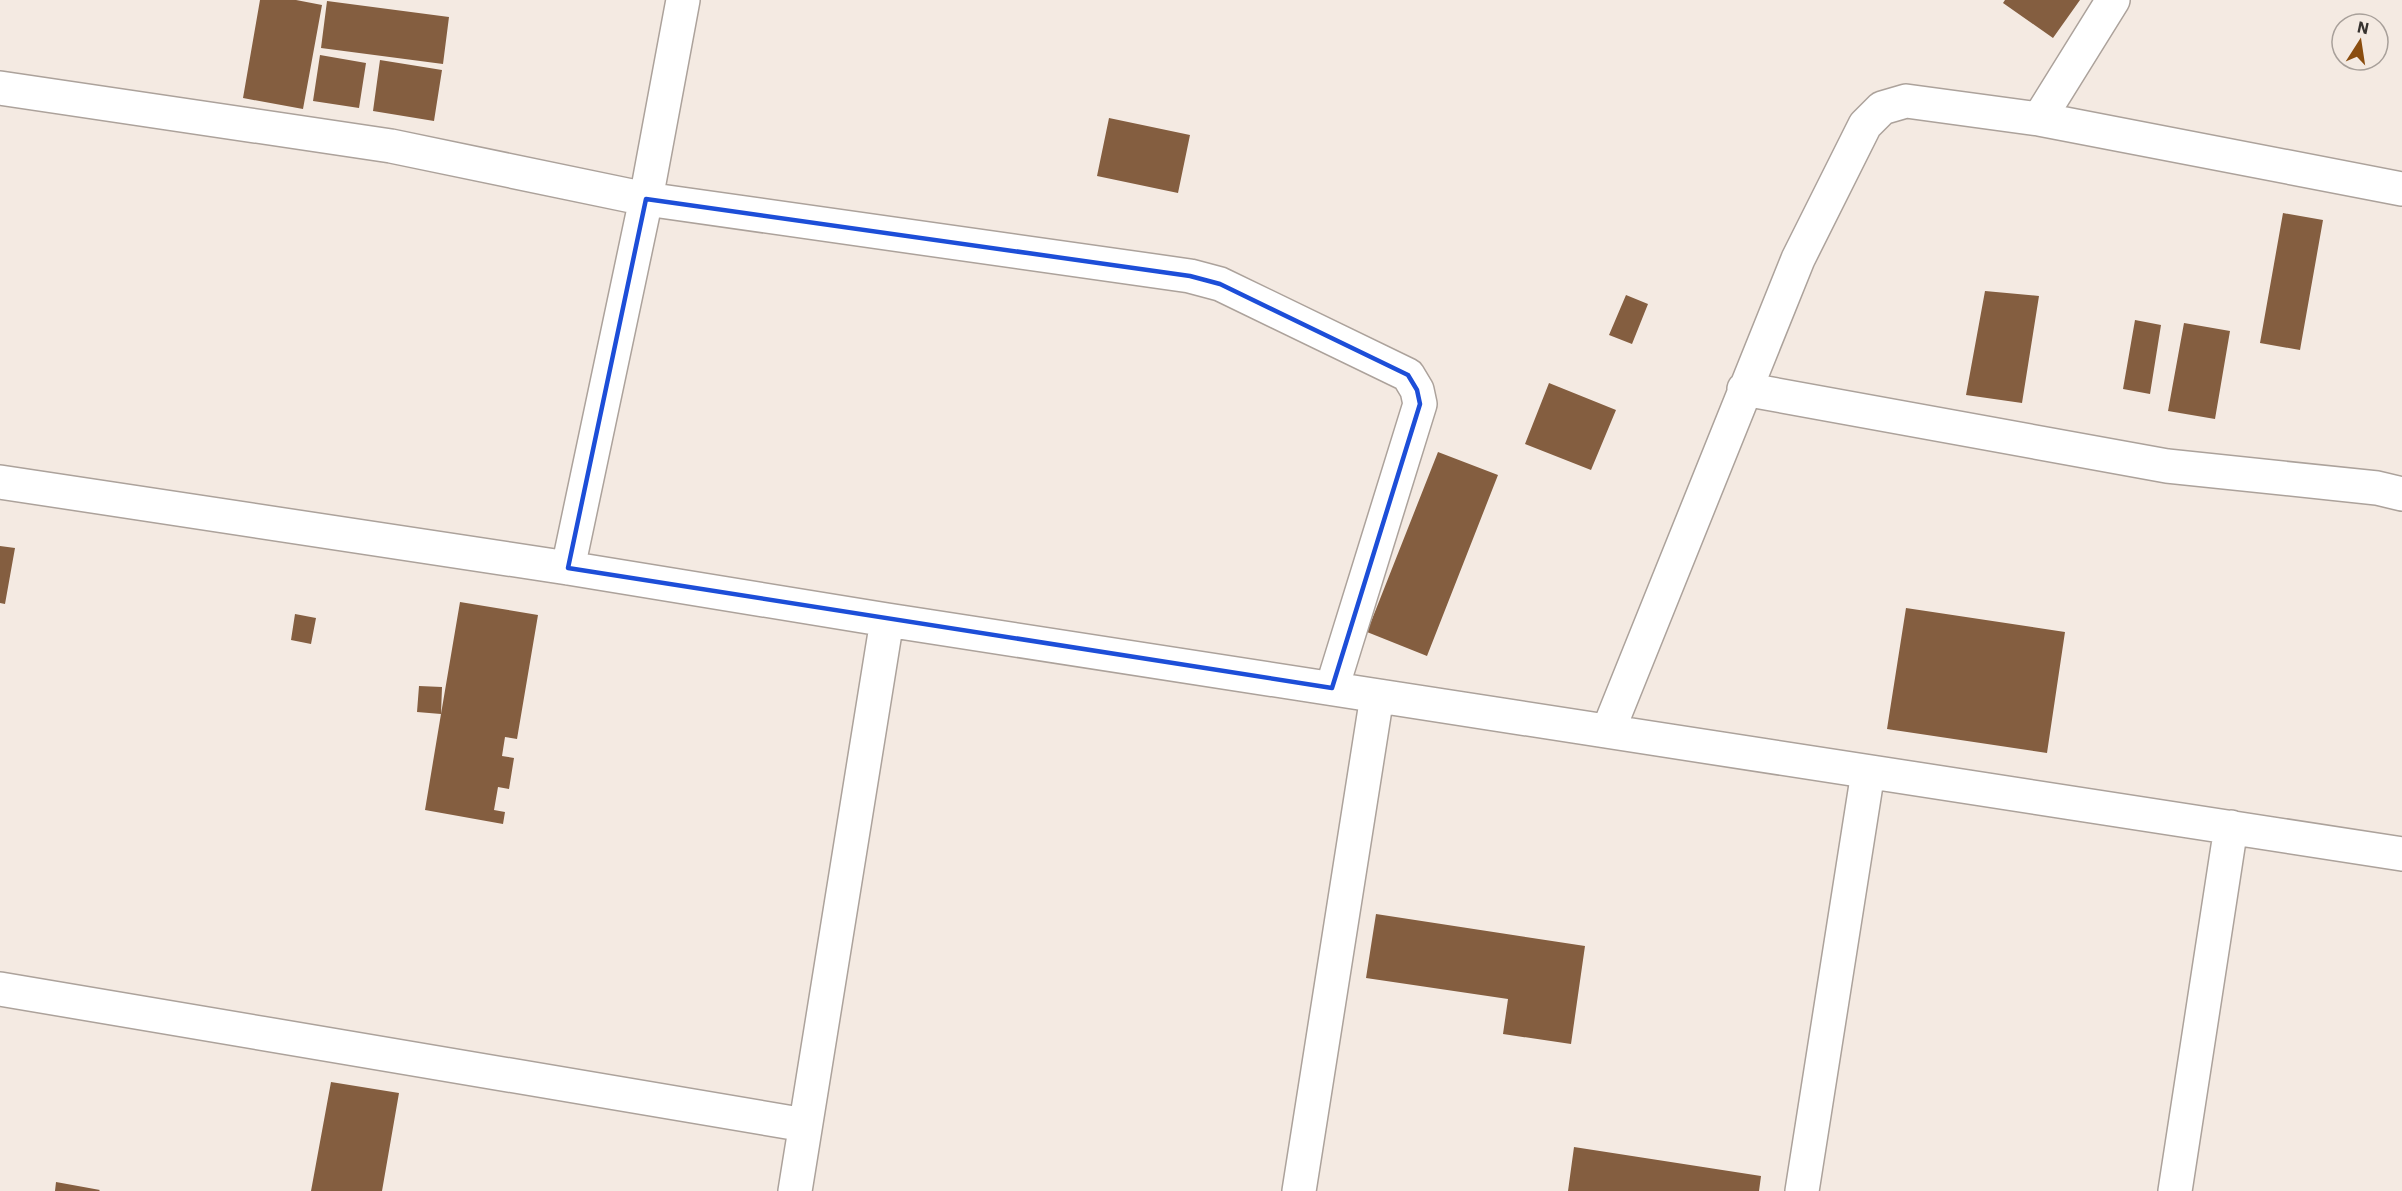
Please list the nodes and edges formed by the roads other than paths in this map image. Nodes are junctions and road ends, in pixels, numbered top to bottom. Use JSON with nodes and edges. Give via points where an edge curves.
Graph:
{"nodes":[{"id":1,"x":683,"y":0,"type":"edge"},
{"id":2,"x":2113,"y":0,"type":"edge"},
{"id":3,"x":0,"y":88,"type":"edge"},
{"id":4,"x":2039,"y":119,"type":"junction"},
{"id":5,"x":2402,"y":189,"type":"edge"},
{"id":6,"x":646,"y":199,"type":"junction"},
{"id":7,"x":1744,"y":389,"type":"junction"},
{"id":8,"x":0,"y":482,"type":"edge"},
{"id":9,"x":2402,"y":494,"type":"edge"},
{"id":10,"x":568,"y":568,"type":"junction"},
{"id":11,"x":887,"y":620,"type":"junction"},
{"id":12,"x":1332,"y":688,"type":"junction"},
{"id":13,"x":1377,"y":696,"type":"junction"},
{"id":14,"x":1608,"y":731,"type":"junction"},
{"id":15,"x":1868,"y":771,"type":"junction"},
{"id":16,"x":2231,"y":827,"type":"junction"},
{"id":17,"x":2402,"y":854,"type":"edge"},
{"id":18,"x":0,"y":989,"type":"edge"},
{"id":19,"x":805,"y":1125,"type":"junction"},
{"id":20,"x":795,"y":1191,"type":"edge"},
{"id":21,"x":1299,"y":1191,"type":"edge"},
{"id":22,"x":1802,"y":1191,"type":"edge"},
{"id":23,"x":2175,"y":1191,"type":"edge"}],
"edges":[{"from":1,"to":6,"type":"street"},
{"from":2,"to":4,"type":"street"},
{"from":3,"to":6,"type":"street","via":[[391,146]]},
{"from":4,"to":5,"type":"street"},
{"from":4,"to":7,"type":"street","via":[[1906,101],[1882,108],[1865,125],[1798,259]]},
{"from":6,"to":10,"type":"street"},
{"from":6,"to":12,"type":"street","via":[[1190,276],[1220,284],[1408,375],[1418,390],[1420,404]]},
{"from":7,"to":9,"type":"street","via":[[2167,466],[2377,488]]},
{"from":7,"to":14,"type":"street"},
{"from":8,"to":10,"type":"street"},
{"from":10,"to":11,"type":"street"},
{"from":11,"to":12,"type":"street"},
{"from":11,"to":19,"type":"street"},
{"from":12,"to":13,"type":"street"},
{"from":13,"to":14,"type":"street"},
{"from":13,"to":21,"type":"street"},
{"from":14,"to":15,"type":"street"},
{"from":15,"to":16,"type":"street"},
{"from":15,"to":22,"type":"street"},
{"from":16,"to":17,"type":"street"},
{"from":16,"to":23,"type":"street"},
{"from":18,"to":19,"type":"street"},
{"from":19,"to":20,"type":"street"}]}
